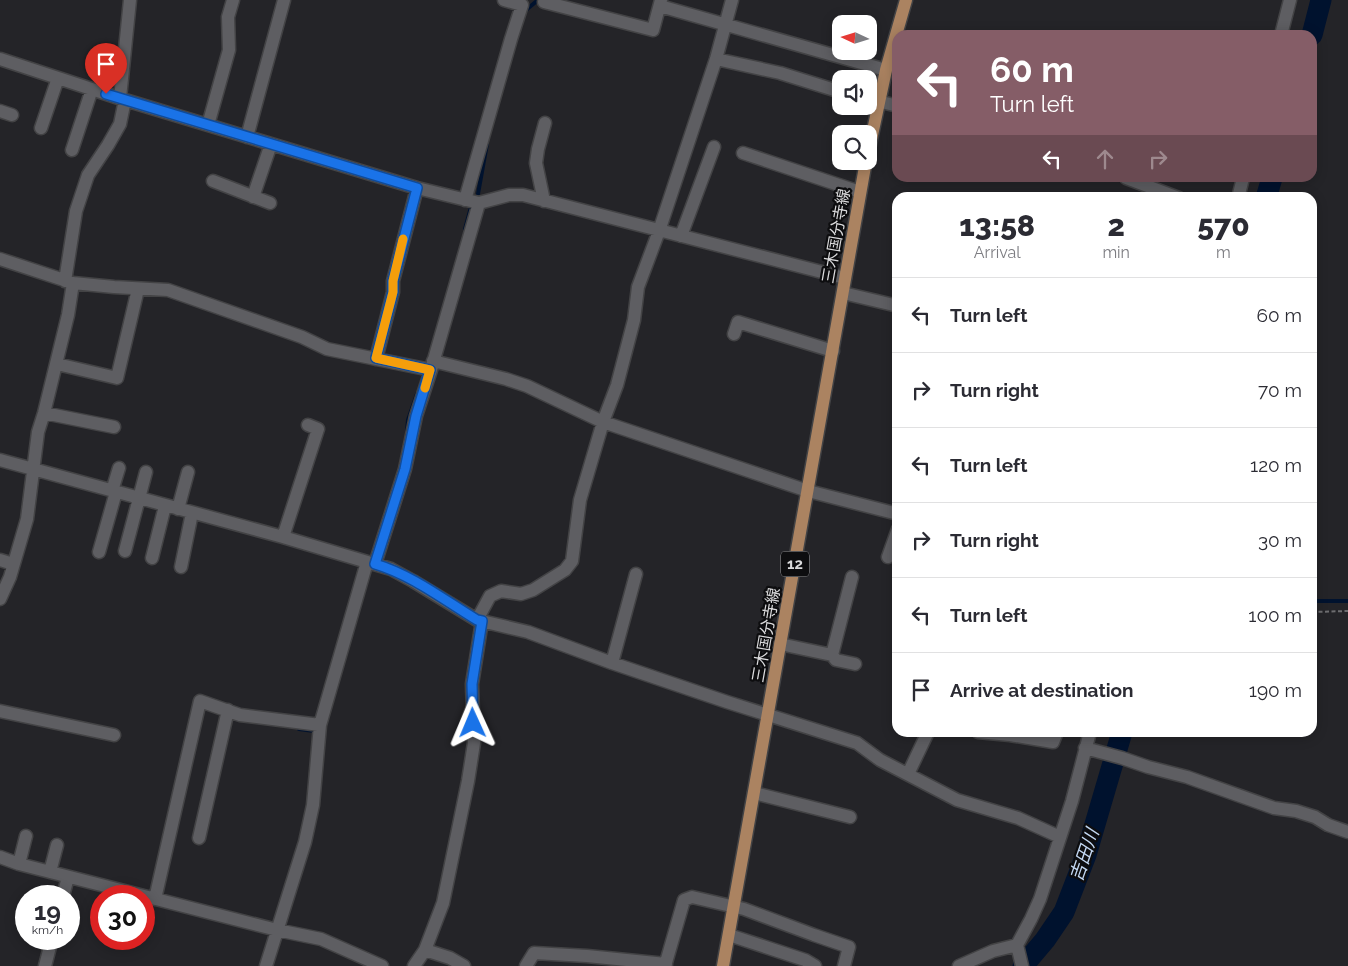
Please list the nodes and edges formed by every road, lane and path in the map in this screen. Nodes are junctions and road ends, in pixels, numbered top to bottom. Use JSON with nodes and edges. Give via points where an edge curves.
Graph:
{"nodes":[{"id":1,"x":130,"y":0,"type":"edge"},
{"id":2,"x":234,"y":0,"type":"edge"},
{"id":3,"x":284,"y":0,"type":"edge"},
{"id":4,"x":504,"y":0,"type":"edge"},
{"id":5,"x":732,"y":0,"type":"edge"},
{"id":6,"x":906,"y":0,"type":"edge"},
{"id":7,"x":1290,"y":0,"type":"edge"},
{"id":8,"x":544,"y":2,"type":"dead end"},
{"id":9,"x":661,"y":3,"type":"edge"},
{"id":10,"x":725,"y":25,"type":"junction"},
{"id":11,"x":897,"y":30,"type":"edge"},
{"id":12,"x":1283,"y":30,"type":"edge"},
{"id":13,"x":892,"y":49,"type":"edge"},
{"id":14,"x":0,"y":58,"type":"edge"},
{"id":15,"x":716,"y":59,"type":"junction"},
{"id":16,"x":886,"y":70,"type":"junction"},
{"id":17,"x":58,"y":78,"type":"junction"},
{"id":18,"x":92,"y":89,"type":"junction"},
{"id":19,"x":832,"y":89,"type":"edge"},
{"id":20,"x":877,"y":92,"type":"edge"},
{"id":21,"x":123,"y":99,"type":"junction"},
{"id":22,"x":877,"y":101,"type":"edge"},
{"id":23,"x":892,"y":104,"type":"edge"},
{"id":24,"x":545,"y":123,"type":"dead end"},
{"id":25,"x":208,"y":125,"type":"junction"},
{"id":26,"x":41,"y":128,"type":"dead end"},
{"id":27,"x":247,"y":137,"type":"junction"},
{"id":28,"x":271,"y":144,"type":"junction"},
{"id":29,"x":714,"y":147,"type":"dead end"},
{"id":30,"x":72,"y":150,"type":"dead end"},
{"id":31,"x":743,"y":154,"type":"dead end"},
{"id":32,"x":864,"y":170,"type":"edge"},
{"id":33,"x":213,"y":181,"type":"dead end"},
{"id":34,"x":1137,"y":182,"type":"edge"},
{"id":35,"x":417,"y":188,"type":"junction"},
{"id":36,"x":860,"y":192,"type":"junction"},
{"id":37,"x":1163,"y":192,"type":"edge"},
{"id":38,"x":253,"y":196,"type":"junction"},
{"id":39,"x":465,"y":200,"type":"junction"},
{"id":40,"x":544,"y":201,"type":"junction"},
{"id":41,"x":270,"y":203,"type":"dead end"},
{"id":42,"x":479,"y":203,"type":"junction"},
{"id":43,"x":659,"y":231,"type":"junction"},
{"id":44,"x":681,"y":236,"type":"junction"},
{"id":45,"x":0,"y":259,"type":"edge"},
{"id":46,"x":846,"y":278,"type":"junction"},
{"id":47,"x":69,"y":282,"type":"junction"},
{"id":48,"x":138,"y":289,"type":"junction"},
{"id":49,"x":843,"y":293,"type":"junction"},
{"id":50,"x":892,"y":305,"type":"edge"},
{"id":51,"x":734,"y":334,"type":"dead end"},
{"id":52,"x":833,"y":351,"type":"junction"},
{"id":53,"x":376,"y":358,"type":"junction"},
{"id":54,"x":56,"y":364,"type":"junction"},
{"id":55,"x":428,"y":367,"type":"junction"},
{"id":56,"x":44,"y":413,"type":"junction"},
{"id":57,"x":603,"y":422,"type":"junction"},
{"id":58,"x":308,"y":426,"type":"dead end"},
{"id":59,"x":114,"y":427,"type":"dead end"},
{"id":60,"x":0,"y":460,"type":"edge"},
{"id":61,"x":119,"y":468,"type":"dead end"},
{"id":62,"x":33,"y":469,"type":"junction"},
{"id":63,"x":146,"y":472,"type":"dead end"},
{"id":64,"x":188,"y":472,"type":"dead end"},
{"id":65,"x":808,"y":491,"type":"junction"},
{"id":66,"x":114,"y":492,"type":"junction"},
{"id":67,"x":139,"y":499,"type":"junction"},
{"id":68,"x":171,"y":507,"type":"junction"},
{"id":69,"x":892,"y":512,"type":"edge"},
{"id":70,"x":192,"y":513,"type":"junction"},
{"id":71,"x":283,"y":537,"type":"junction"},
{"id":72,"x":892,"y":546,"type":"edge"},
{"id":73,"x":125,"y":551,"type":"dead end"},
{"id":74,"x":99,"y":552,"type":"dead end"},
{"id":75,"x":152,"y":558,"type":"dead end"},
{"id":76,"x":888,"y":558,"type":"dead end"},
{"id":77,"x":0,"y":560,"type":"edge"},
{"id":78,"x":371,"y":563,"type":"junction"},
{"id":79,"x":13,"y":564,"type":"junction"},
{"id":80,"x":180,"y":567,"type":"dead end"},
{"id":81,"x":636,"y":574,"type":"dead end"},
{"id":82,"x":852,"y":577,"type":"dead end"},
{"id":83,"x":0,"y":599,"type":"edge"},
{"id":84,"x":1348,"y":611,"type":"edge"},
{"id":85,"x":1317,"y":612,"type":"edge"},
{"id":86,"x":480,"y":621,"type":"junction"},
{"id":87,"x":780,"y":644,"type":"junction"},
{"id":88,"x":832,"y":655,"type":"junction"},
{"id":89,"x":612,"y":663,"type":"junction"},
{"id":90,"x":855,"y":664,"type":"dead end"},
{"id":91,"x":228,"y":710,"type":"junction"},
{"id":92,"x":0,"y":711,"type":"edge"},
{"id":93,"x":768,"y":715,"type":"junction"},
{"id":94,"x":320,"y":725,"type":"junction"},
{"id":95,"x":114,"y":735,"type":"dead end"},
{"id":96,"x":926,"y":737,"type":"edge"},
{"id":97,"x":1022,"y":737,"type":"edge"},
{"id":98,"x":1055,"y":737,"type":"edge"},
{"id":99,"x":1090,"y":737,"type":"edge"},
{"id":100,"x":1090,"y":750,"type":"junction"},
{"id":101,"x":908,"y":774,"type":"junction"},
{"id":102,"x":754,"y":793,"type":"junction"},
{"id":103,"x":850,"y":817,"type":"dead end"},
{"id":104,"x":1348,"y":832,"type":"edge"},
{"id":105,"x":26,"y":836,"type":"dead end"},
{"id":106,"x":1060,"y":836,"type":"junction"},
{"id":107,"x":199,"y":838,"type":"dead end"},
{"id":108,"x":57,"y":845,"type":"dead end"},
{"id":109,"x":0,"y":857,"type":"edge"},
{"id":110,"x":19,"y":864,"type":"junction"},
{"id":111,"x":50,"y":872,"type":"junction"},
{"id":112,"x":68,"y":877,"type":"junction"},
{"id":113,"x":66,"y":885,"type":"edge"},
{"id":114,"x":100,"y":885,"type":"edge"},
{"id":115,"x":155,"y":899,"type":"joint"},
{"id":116,"x":734,"y":907,"type":"junction"},
{"id":117,"x":277,"y":930,"type":"junction"},
{"id":118,"x":729,"y":935,"type":"junction"},
{"id":119,"x":1018,"y":948,"type":"junction"},
{"id":120,"x":51,"y":950,"type":"edge"},
{"id":121,"x":425,"y":950,"type":"junction"},
{"id":122,"x":49,"y":965,"type":"edge"},
{"id":123,"x":666,"y":965,"type":"edge"},
{"id":124,"x":266,"y":966,"type":"edge"},
{"id":125,"x":382,"y":966,"type":"edge"},
{"id":126,"x":414,"y":966,"type":"edge"},
{"id":127,"x":464,"y":966,"type":"edge"},
{"id":128,"x":526,"y":966,"type":"edge"},
{"id":129,"x":724,"y":966,"type":"edge"},
{"id":130,"x":815,"y":966,"type":"edge"},
{"id":131,"x":844,"y":966,"type":"edge"},
{"id":132,"x":959,"y":966,"type":"edge"},
{"id":133,"x":1022,"y":966,"type":"edge"}],
"edges":[{"from":1,"to":21,"type":"street"},
{"from":2,"to":25,"type":"street","via":[[228,18],[229,50]]},
{"from":3,"to":27,"type":"street"},
{"from":4,"to":39,"type":"street","via":[[522,5]]},
{"from":5,"to":10,"type":"street"},
{"from":6,"to":11,"type":"main road"},
{"from":7,"to":12,"type":"street"},
{"from":8,"to":9,"type":"street","via":[[653,30]]},
{"from":9,"to":10,"type":"street"},
{"from":10,"to":15,"type":"street"},
{"from":10,"to":16,"type":"street"},
{"from":13,"to":16,"type":"main road"},
{"from":14,"to":17,"type":"street"},
{"from":15,"to":19,"type":"street","via":[[780,73]]},
{"from":15,"to":43,"type":"street"},
{"from":16,"to":20,"type":"main road"},
{"from":17,"to":18,"type":"street"},
{"from":17,"to":26,"type":"street"},
{"from":18,"to":21,"type":"street"},
{"from":18,"to":30,"type":"street"},
{"from":21,"to":25,"type":"street"},
{"from":21,"to":47,"type":"street","via":[[120,124],[88,175],[76,211]]},
{"from":22,"to":23,"type":"street"},
{"from":24,"to":40,"type":"street","via":[[536,164]]},
{"from":25,"to":27,"type":"street"},
{"from":27,"to":28,"type":"street"},
{"from":28,"to":35,"type":"street"},
{"from":28,"to":38,"type":"street"},
{"from":29,"to":44,"type":"street"},
{"from":31,"to":36,"type":"street"},
{"from":32,"to":36,"type":"main road","name":"三木国分寺線","number":"12"},
{"from":33,"to":38,"type":"street"},
{"from":34,"to":37,"type":"street"},
{"from":35,"to":39,"type":"street"},
{"from":35,"to":53,"type":"street"},
{"from":36,"to":46,"type":"main road","name":"三木国分寺線","number":"12"},
{"from":38,"to":41,"type":"street"},
{"from":39,"to":42,"type":"street"},
{"from":40,"to":42,"type":"street","via":[[509,195]]},
{"from":40,"to":43,"type":"street"},
{"from":42,"to":55,"type":"street"},
{"from":43,"to":44,"type":"street"},
{"from":43,"to":57,"type":"street","via":[[638,287],[634,320],[617,385]]},
{"from":44,"to":46,"type":"street"},
{"from":45,"to":47,"type":"street"},
{"from":46,"to":49,"type":"main road","name":"三木国分寺線","number":"12"},
{"from":47,"to":48,"type":"street"},
{"from":47,"to":54,"type":"street","via":[[68,315]]},
{"from":48,"to":53,"type":"street","via":[[168,290],[302,337],[327,349]]},
{"from":48,"to":54,"type":"street","via":[[117,378]]},
{"from":49,"to":50,"type":"street"},
{"from":49,"to":52,"type":"main road","name":"三木国分寺線","number":"12"},
{"from":51,"to":52,"type":"street","via":[[738,322]]},
{"from":52,"to":65,"type":"main road","name":"三木国分寺線","number":"12"},
{"from":53,"to":55,"type":"street"},
{"from":54,"to":56,"type":"street"},
{"from":55,"to":57,"type":"street","via":[[506,379]]},
{"from":55,"to":78,"type":"street","via":[[405,469]]},
{"from":56,"to":59,"type":"street"},
{"from":56,"to":62,"type":"street"},
{"from":57,"to":65,"type":"street"},
{"from":57,"to":86,"type":"street","via":[[580,500],[572,561],[565,570],[532,590],[521,594],[501,591],[490,596]]},
{"from":58,"to":71,"type":"street","via":[[318,429]]},
{"from":60,"to":62,"type":"street"},
{"from":61,"to":66,"type":"street"},
{"from":62,"to":66,"type":"street"},
{"from":62,"to":79,"type":"street","via":[[27,519]]},
{"from":63,"to":67,"type":"street"},
{"from":64,"to":68,"type":"street"},
{"from":65,"to":69,"type":"street"},
{"from":65,"to":87,"type":"main road","name":"三木国分寺線","number":"12"},
{"from":66,"to":67,"type":"street"},
{"from":66,"to":74,"type":"street"},
{"from":67,"to":68,"type":"street"},
{"from":67,"to":73,"type":"street"},
{"from":68,"to":70,"type":"street"},
{"from":68,"to":75,"type":"street"},
{"from":70,"to":71,"type":"street"},
{"from":70,"to":80,"type":"street"},
{"from":71,"to":78,"type":"street"},
{"from":72,"to":76,"type":"street"},
{"from":77,"to":79,"type":"street"},
{"from":78,"to":86,"type":"street","via":[[414,581]]},
{"from":78,"to":94,"type":"street"},
{"from":79,"to":83,"type":"street"},
{"from":81,"to":89,"type":"street"},
{"from":82,"to":88,"type":"street"},
{"from":84,"to":85,"type":"path"},
{"from":86,"to":89,"type":"street","via":[[528,632]]},
{"from":86,"to":121,"type":"street","via":[[472,684],[474,742],[468,781],[443,903]]},
{"from":87,"to":88,"type":"street"},
{"from":87,"to":93,"type":"main road","name":"三木国分寺線","number":"12"},
{"from":88,"to":90,"type":"street","via":[[836,660]]},
{"from":89,"to":93,"type":"street"},
{"from":91,"to":94,"type":"street","via":[[240,715]]},
{"from":91,"to":107,"type":"street"},
{"from":91,"to":115,"type":"street","via":[[200,701]]},
{"from":92,"to":95,"type":"street"},
{"from":93,"to":101,"type":"street","via":[[857,744]]},
{"from":93,"to":102,"type":"main road","name":"三木国分寺線","number":"12"},
{"from":94,"to":117,"type":"street","via":[[313,805],[305,842]]},
{"from":96,"to":101,"type":"street"},
{"from":97,"to":98,"type":"street","via":[[1053,742]]},
{"from":99,"to":100,"type":"street"},
{"from":100,"to":104,"type":"street","via":[[1187,777],[1274,808],[1315,817]]},
{"from":100,"to":106,"type":"street"},
{"from":101,"to":106,"type":"street","via":[[957,800],[1018,818]]},
{"from":102,"to":103,"type":"street"},
{"from":102,"to":116,"type":"main road","name":"三木国分寺線","number":"12"},
{"from":105,"to":110,"type":"street"},
{"from":106,"to":119,"type":"street","via":[[1040,899]]},
{"from":108,"to":111,"type":"street"},
{"from":109,"to":110,"type":"street"},
{"from":110,"to":111,"type":"street"},
{"from":111,"to":112,"type":"street"},
{"from":112,"to":113,"type":"street"},
{"from":112,"to":114,"type":"street"},
{"from":115,"to":117,"type":"street"},
{"from":116,"to":118,"type":"main road","name":"三木国分寺線","number":"12"},
{"from":116,"to":123,"type":"street","via":[[692,897],[684,900]]},
{"from":116,"to":131,"type":"street","via":[[849,947]]},
{"from":117,"to":124,"type":"street"},
{"from":117,"to":125,"type":"street","via":[[321,939]]},
{"from":118,"to":129,"type":"main road","name":"三木国分寺線","number":"12"},
{"from":118,"to":130,"type":"street"},
{"from":119,"to":132,"type":"street","via":[[993,951]]},
{"from":119,"to":133,"type":"street"},
{"from":120,"to":122,"type":"street"},
{"from":121,"to":126,"type":"street"},
{"from":121,"to":127,"type":"street"},
{"from":123,"to":128,"type":"street","via":[[534,953]]}]}
